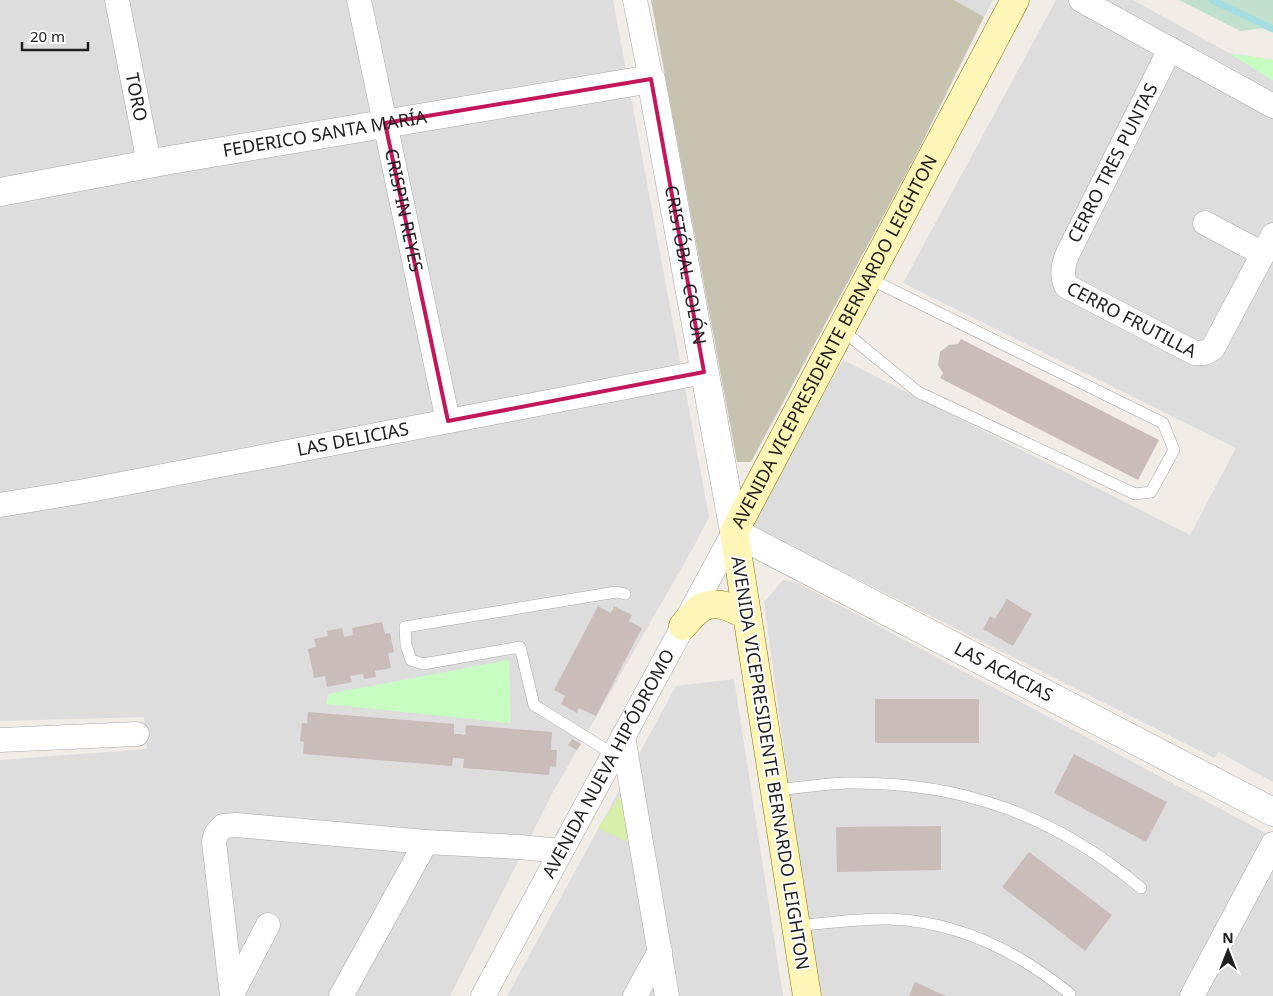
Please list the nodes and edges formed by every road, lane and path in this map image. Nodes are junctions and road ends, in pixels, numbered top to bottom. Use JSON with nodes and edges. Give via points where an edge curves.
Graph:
{"nodes":[{"id":1,"x":117,"y":0,"type":"edge"},
{"id":2,"x":359,"y":0,"type":"edge"},
{"id":3,"x":635,"y":0,"type":"edge"},
{"id":4,"x":1015,"y":0,"type":"edge"},
{"id":5,"x":1081,"y":0,"type":"edge"},
{"id":6,"x":1170,"y":49,"type":"junction"},
{"id":7,"x":651,"y":79,"type":"junction"},
{"id":8,"x":1273,"y":106,"type":"edge"},
{"id":9,"x":385,"y":123,"type":"junction"},
{"id":10,"x":149,"y":163,"type":"junction"},
{"id":11,"x":0,"y":192,"type":"edge"},
{"id":12,"x":1205,"y":222,"type":"dead end"},
{"id":13,"x":1268,"y":245,"type":"edge"},
{"id":14,"x":868,"y":278,"type":"junction"},
{"id":15,"x":1063,"y":279,"type":"joint"},
{"id":16,"x":841,"y":329,"type":"junction"},
{"id":17,"x":704,"y":372,"type":"junction"},
{"id":18,"x":448,"y":421,"type":"junction"},
{"id":19,"x":0,"y":505,"type":"edge"},
{"id":20,"x":734,"y":532,"type":"junction"},
{"id":21,"x":624,"y":594,"type":"dead end"},
{"id":22,"x":747,"y":616,"type":"junction"},
{"id":23,"x":683,"y":626,"type":"junction"},
{"id":24,"x":137,"y":734,"type":"dead end"},
{"id":25,"x":0,"y":740,"type":"edge"},
{"id":26,"x":618,"y":745,"type":"junction"},
{"id":27,"x":774,"y":790,"type":"junction"},
{"id":28,"x":1272,"y":808,"type":"edge"},
{"id":29,"x":426,"y":842,"type":"junction"},
{"id":30,"x":1273,"y":844,"type":"edge"},
{"id":31,"x":561,"y":851,"type":"junction"},
{"id":32,"x":1141,"y":888,"type":"dead end"},
{"id":33,"x":268,"y":925,"type":"dead end"},
{"id":34,"x":796,"y":926,"type":"junction"},
{"id":35,"x":660,"y":951,"type":"junction"},
{"id":36,"x":1070,"y":994,"type":"dead end"},
{"id":37,"x":232,"y":995,"type":"edge"},
{"id":38,"x":341,"y":996,"type":"edge"},
{"id":39,"x":482,"y":996,"type":"edge"},
{"id":40,"x":635,"y":996,"type":"edge"},
{"id":41,"x":667,"y":996,"type":"edge"},
{"id":42,"x":807,"y":996,"type":"edge"},
{"id":43,"x":1192,"y":996,"type":"edge"}],
"edges":[{"from":1,"to":10,"type":"street","name":"TORO"},
{"from":2,"to":9,"type":"street","name":"CRISPIN REYES"},
{"from":3,"to":7,"type":"street","name":"CRISTÓBAL COLÓN"},
{"from":4,"to":14,"type":"main road","name":"AVENIDA VICEPRESIDENTE BERNARDO LEIGHTON"},
{"from":5,"to":6,"type":"street"},
{"from":6,"to":8,"type":"street"},
{"from":6,"to":15,"type":"street","name":"CERRO TRES PUNTAS","via":[[1068,253]]},
{"from":7,"to":9,"type":"street","name":"FEDERICO SANTA MARÍA"},
{"from":7,"to":17,"type":"street","name":"CRISTÓBAL COLÓN"},
{"from":9,"to":10,"type":"street","name":"FEDERICO SANTA MARÍA"},
{"from":9,"to":18,"type":"street","name":"CRISPIN REYES"},
{"from":10,"to":11,"type":"street","name":"FEDERICO SANTA MARÍA"},
{"from":12,"to":13,"type":"street"},
{"from":13,"to":15,"type":"street","name":"CERRO FRUTILLA","via":[[1213,348],[1205,353],[1195,353],[1066,286]]},
{"from":14,"to":16,"type":"main road","name":"AVENIDA VICEPRESIDENTE BERNARDO LEIGHTON"},
{"from":14,"to":16,"type":"lane","via":[[1163,423],[1174,450],[1151,492],[1135,494],[918,392]]},
{"from":16,"to":20,"type":"main road","name":"AVENIDA VICEPRESIDENTE BERNARDO LEIGHTON"},
{"from":17,"to":18,"type":"street","name":"LAS DELICIAS"},
{"from":17,"to":20,"type":"street","name":"CRISTÓBAL COLÓN"},
{"from":18,"to":19,"type":"street","name":"LAS DELICIAS"},
{"from":20,"to":22,"type":"main road","name":"AVENIDA VICEPRESIDENTE BERNARDO LEIGHTON"},
{"from":20,"to":23,"type":"street","name":"AVENIDA NUEVA HIPÓDROMO"},
{"from":20,"to":28,"type":"street","name":"LAS ACACIAS"},
{"from":21,"to":26,"type":"lane","via":[[616,592],[405,627],[411,660],[423,664],[520,647],[534,705]]},
{"from":22,"to":23,"type":"main road","via":[[730,606],[708,606],[700,608]]},
{"from":22,"to":27,"type":"main road","name":"AVENIDA VICEPRESIDENTE BERNARDO LEIGHTON"},
{"from":23,"to":26,"type":"street","name":"AVENIDA NUEVA HIPÓDROMO"},
{"from":24,"to":25,"type":"street"},
{"from":26,"to":31,"type":"street","name":"AVENIDA NUEVA HIPÓDROMO"},
{"from":26,"to":35,"type":"street"},
{"from":27,"to":32,"type":"lane","via":[[878,783],[937,789],[978,799],[1032,818],[1066,835]]},
{"from":27,"to":34,"type":"main road","name":"AVENIDA VICEPRESIDENTE BERNARDO LEIGHTON"},
{"from":29,"to":31,"type":"street"},
{"from":29,"to":37,"type":"street","via":[[227,825],[218,829],[214,842]]},
{"from":29,"to":38,"type":"street"},
{"from":30,"to":43,"type":"street"},
{"from":31,"to":39,"type":"street","name":"AVENIDA NUEVA HIPÓDROMO"},
{"from":33,"to":37,"type":"street"},
{"from":34,"to":36,"type":"lane","via":[[892,919],[952,929],[1004,949]]},
{"from":34,"to":42,"type":"main road","name":"AVENIDA VICEPRESIDENTE BERNARDO LEIGHTON"},
{"from":35,"to":40,"type":"street"},
{"from":35,"to":41,"type":"street"}]}
